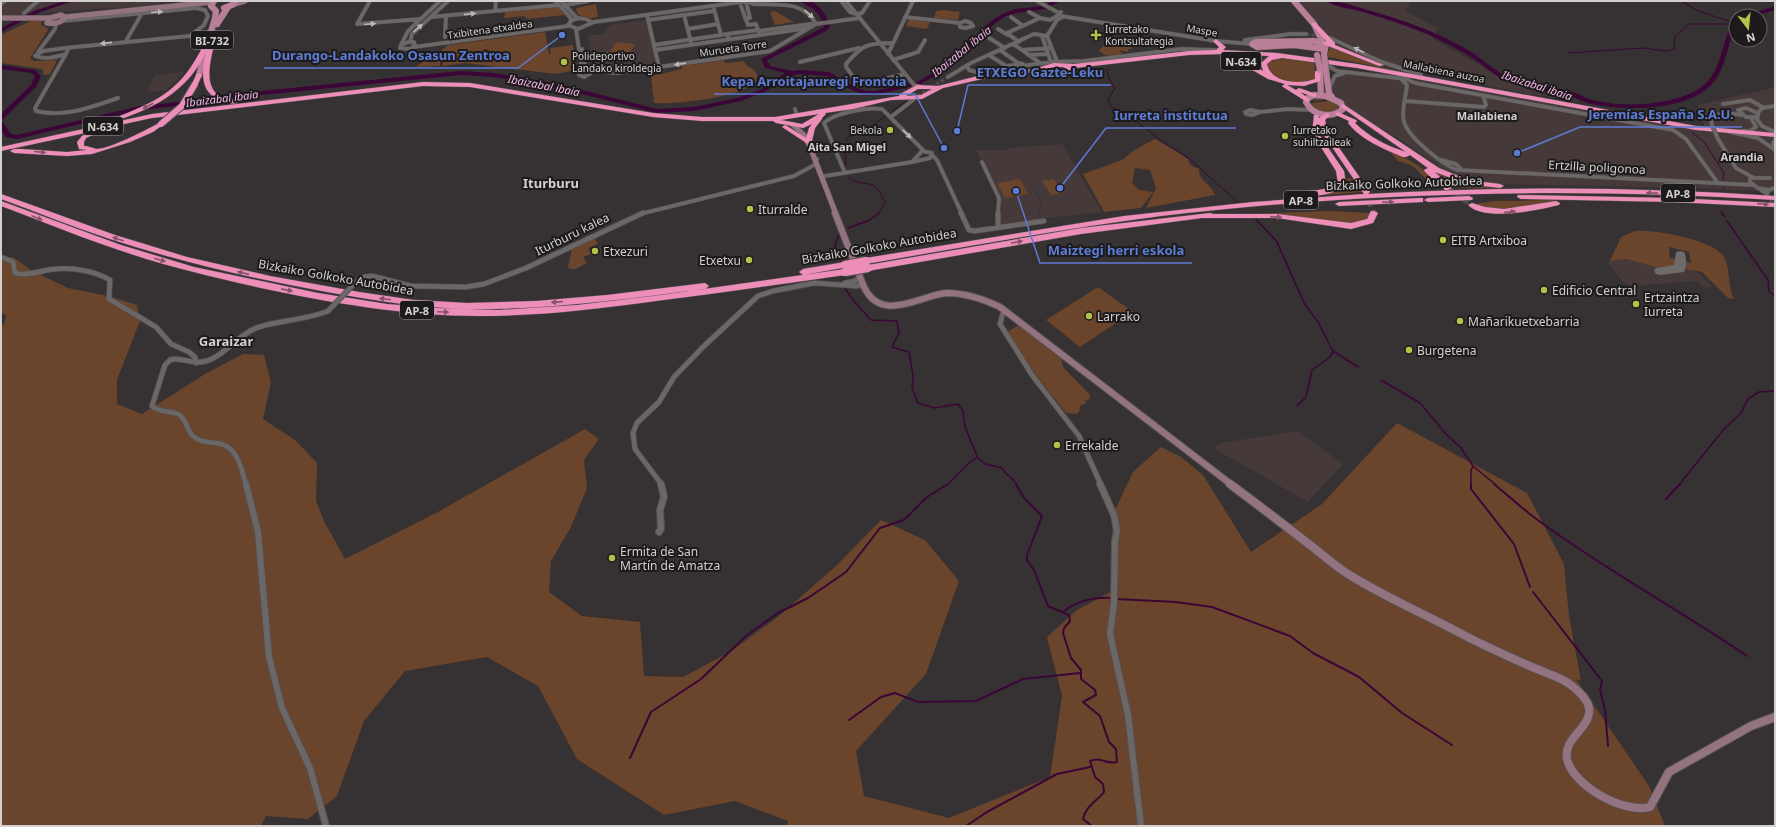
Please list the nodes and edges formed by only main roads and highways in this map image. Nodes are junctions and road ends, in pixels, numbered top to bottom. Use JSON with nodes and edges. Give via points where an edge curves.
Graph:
{"nodes":[{"id":1,"x":1292,"y":2,"type":"edge"},
{"id":2,"x":213,"y":4,"type":"edge"},
{"id":3,"x":232,"y":5,"type":"edge"},
{"id":4,"x":1314,"y":24,"type":"junction"},
{"id":5,"x":1214,"y":41,"type":"road end"},
{"id":6,"x":1309,"y":42,"type":"junction"},
{"id":7,"x":208,"y":45,"type":"junction"},
{"id":8,"x":1253,"y":46,"type":"joint"},
{"id":9,"x":1336,"y":46,"type":"junction"},
{"id":10,"x":1322,"y":47,"type":"junction"},
{"id":11,"x":1217,"y":50,"type":"junction"},
{"id":12,"x":1194,"y":52,"type":"junction"},
{"id":13,"x":1165,"y":55,"type":"junction"},
{"id":14,"x":1347,"y":64,"type":"junction"},
{"id":15,"x":1323,"y":71,"type":"junction"},
{"id":16,"x":199,"y":75,"type":"joint"},
{"id":17,"x":1282,"y":81,"type":"junction"},
{"id":18,"x":1477,"y":88,"type":"junction"},
{"id":19,"x":1317,"y":95,"type":"junction"},
{"id":20,"x":1332,"y":97,"type":"junction"},
{"id":21,"x":273,"y":101,"type":"junction"},
{"id":22,"x":1307,"y":102,"type":"junction"},
{"id":23,"x":858,"y":105,"type":"junction"},
{"id":24,"x":1343,"y":106,"type":"junction"},
{"id":25,"x":206,"y":109,"type":"junction"},
{"id":26,"x":1314,"y":113,"type":"junction"},
{"id":27,"x":797,"y":114,"type":"junction"},
{"id":28,"x":1336,"y":114,"type":"junction"},
{"id":29,"x":1327,"y":115,"type":"junction"},
{"id":30,"x":745,"y":119,"type":"junction"},
{"id":31,"x":809,"y":123,"type":"junction"},
{"id":32,"x":792,"y":125,"type":"junction"},
{"id":33,"x":1370,"y":130,"type":"junction"},
{"id":34,"x":1775,"y":134,"type":"edge"},
{"id":35,"x":1,"y":149,"type":"edge"},
{"id":36,"x":100,"y":149,"type":"junction"},
{"id":37,"x":1408,"y":153,"type":"junction"},
{"id":38,"x":1453,"y":178,"type":"junction"},
{"id":39,"x":1448,"y":188,"type":"tunnel mouth"},
{"id":40,"x":1581,"y":191,"type":"junction"},
{"id":41,"x":1366,"y":192,"type":"tunnel mouth"},
{"id":42,"x":1,"y":196,"type":"edge"},
{"id":43,"x":1775,"y":198,"type":"edge"},
{"id":44,"x":1598,"y":199,"type":"junction"},
{"id":45,"x":1420,"y":200,"type":"dead end"},
{"id":46,"x":1428,"y":200,"type":"dead end"},
{"id":47,"x":1,"y":203,"type":"edge"},
{"id":48,"x":1472,"y":205,"type":"tunnel mouth"},
{"id":49,"x":1775,"y":205,"type":"edge"},
{"id":50,"x":1182,"y":211,"type":"junction"},
{"id":51,"x":1374,"y":214,"type":"dead end"},
{"id":52,"x":1195,"y":216,"type":"junction"},
{"id":53,"x":867,"y":265,"type":"junction"},
{"id":54,"x":845,"y":268,"type":"junction"}],
"edges":[{"from":1,"to":4,"type":"main road"},
{"from":1,"to":6,"type":"main road","via":[[1309,25],[1312,34]]},
{"from":2,"to":3,"type":"main road"},
{"from":2,"to":7,"type":"main road","number":"BI-732","via":[[216,14]]},
{"from":3,"to":7,"type":"main road","number":"BI-732","via":[[219,19]]},
{"from":4,"to":9,"type":"highway"},
{"from":4,"to":10,"type":"main road"},
{"from":5,"to":11,"type":"highway","via":[[1223,47]]},
{"from":6,"to":8,"type":"main road","via":[[1262,45],[1260,48]]},
{"from":6,"to":10,"type":"main road"},
{"from":6,"to":10,"type":"main road"},
{"from":7,"to":16,"type":"main road","number":"BI-732"},
{"from":7,"to":21,"type":"highway","via":[[207,85],[214,96],[234,102]]},
{"from":7,"to":35,"type":"highway","one_way":true,"via":[[194,72],[176,89],[145,108],[117,119]]},
{"from":8,"to":11,"type":"highway","via":[[1245,50]]},
{"from":9,"to":10,"type":"highway"},
{"from":9,"to":18,"type":"highway","via":[[1366,60]]},
{"from":10,"to":15,"type":"main road","bridge":true},
{"from":10,"to":15,"type":"main road","bridge":true,"via":[[1326,64]]},
{"from":11,"to":12,"type":"highway"},
{"from":12,"to":13,"type":"highway","number":"N-634"},
{"from":12,"to":14,"type":"highway","number":"N-634","via":[[1277,55]]},
{"from":13,"to":22,"type":"highway","number":"N-634","via":[[1231,56],[1299,93]]},
{"from":13,"to":23,"type":"highway","number":"N-634","via":[[982,76]]},
{"from":14,"to":17,"type":"highway","via":[[1270,58],[1263,67],[1265,71]]},
{"from":14,"to":18,"type":"highway","name":"Mallabiena auzoa","number":"N-634"},
{"from":15,"to":17,"type":"highway","via":[[1318,72],[1318,80],[1310,84],[1298,85]]},
{"from":15,"to":19,"type":"main road","via":[[1322,87]]},
{"from":15,"to":20,"type":"main road"},
{"from":16,"to":36,"type":"highway","bridge":true,"via":[[182,106],[160,124],[134,139]]},
{"from":17,"to":19,"type":"highway","via":[[1299,91]]},
{"from":18,"to":34,"type":"highway","name":"Mallabiena auzoa","number":"N-634","via":[[1696,128]]},
{"from":19,"to":20,"type":"main road"},
{"from":19,"to":22,"type":"main road"},
{"from":20,"to":24,"type":"main road"},
{"from":21,"to":25,"type":"highway","number":"N-634"},
{"from":21,"to":30,"type":"highway","number":"N-634","via":[[403,85],[448,84],[653,115]]},
{"from":22,"to":26,"type":"main road"},
{"from":23,"to":27,"type":"highway","number":"N-634"},
{"from":23,"to":30,"type":"highway","via":[[823,117],[812,128],[809,143],[783,126]]},
{"from":23,"to":31,"type":"highway","number":"N-634","via":[[822,114]]},
{"from":24,"to":28,"type":"main road"},
{"from":24,"to":33,"type":"highway"},
{"from":25,"to":35,"type":"highway","number":"N-634","via":[[118,122]]},
{"from":25,"to":36,"type":"highway","via":[[99,130],[90,133],[80,142],[81,147]]},
{"from":26,"to":29,"type":"main road"},
{"from":26,"to":50,"type":"highway","via":[[1313,134],[1341,173],[1342,184],[1336,189]]},
{"from":27,"to":30,"type":"highway","number":"N-634","via":[[775,119]]},
{"from":27,"to":31,"type":"highway","via":[[808,117]]},
{"from":27,"to":32,"type":"highway","via":[[790,121]]},
{"from":28,"to":29,"type":"main road"},
{"from":28,"to":33,"type":"highway"},
{"from":28,"to":33,"type":"highway"},
{"from":29,"to":41,"type":"highway","via":[[1322,119],[1322,134],[1346,169],[1356,177]]},
{"from":30,"to":32,"type":"highway","number":"N-634"},
{"from":31,"to":32,"type":"highway","number":"N-634","via":[[803,126]]},
{"from":33,"to":37,"type":"highway","via":[[1386,134]]},
{"from":33,"to":37,"type":"highway","via":[[1390,149]]},
{"from":35,"to":36,"type":"highway","one_way":true,"via":[[68,154]]},
{"from":37,"to":38,"type":"highway"},
{"from":37,"to":38,"type":"highway","via":[[1440,164]]},
{"from":37,"to":39,"type":"highway"},
{"from":38,"to":40,"type":"highway","via":[[1481,185],[1567,188]]},
{"from":43,"to":40,"type":"highway","name":"Bizkaiko Golkoko Autobidea","number":"AP-8","one_way":true},
{"from":40,"to":50,"type":"highway","name":"Bizkaiko Golkoko Autobidea","number":"AP-8","via":[[1419,192]]},
{"from":54,"to":42,"type":"highway","name":"Bizkaiko Golkoko Autobidea","number":"AP-8","one_way":true,"via":[[552,303],[467,306],[414,303],[359,296],[186,260],[112,237]]},
{"from":44,"to":46,"type":"highway","name":"Bizkaiko Golkoko Autobidea","number":"AP-8","via":[[1481,197]]},
{"from":48,"to":44,"type":"highway","one_way":true,"via":[[1485,210],[1504,212],[1542,204]]},
{"from":44,"to":49,"type":"highway","name":"Bizkaiko Golkoko Autobidea","number":"AP-8","one_way":true},
{"from":52,"to":45,"type":"highway","name":"Bizkaiko Golkoko Autobidea","number":"AP-8","one_way":true},
{"from":47,"to":54,"type":"highway","name":"Bizkaiko Golkoko Autobidea","number":"AP-8","one_way":true,"via":[[102,242],[194,269],[364,304],[436,312],[480,313],[562,309],[686,294]]},
{"from":50,"to":53,"type":"highway","name":"Bizkaiko Golkoko Autobidea","number":"AP-8","via":[[1036,232]]},
{"from":52,"to":51,"type":"highway","one_way":true,"via":[[1277,216],[1351,226],[1370,221]]},
{"from":53,"to":52,"type":"highway","name":"Bizkaiko Golkoko Autobidea","number":"AP-8","one_way":true,"via":[[1081,231]]},
{"from":53,"to":54,"type":"highway","name":"Bizkaiko Golkoko Autobidea","number":"AP-8","bridge":true}]}
